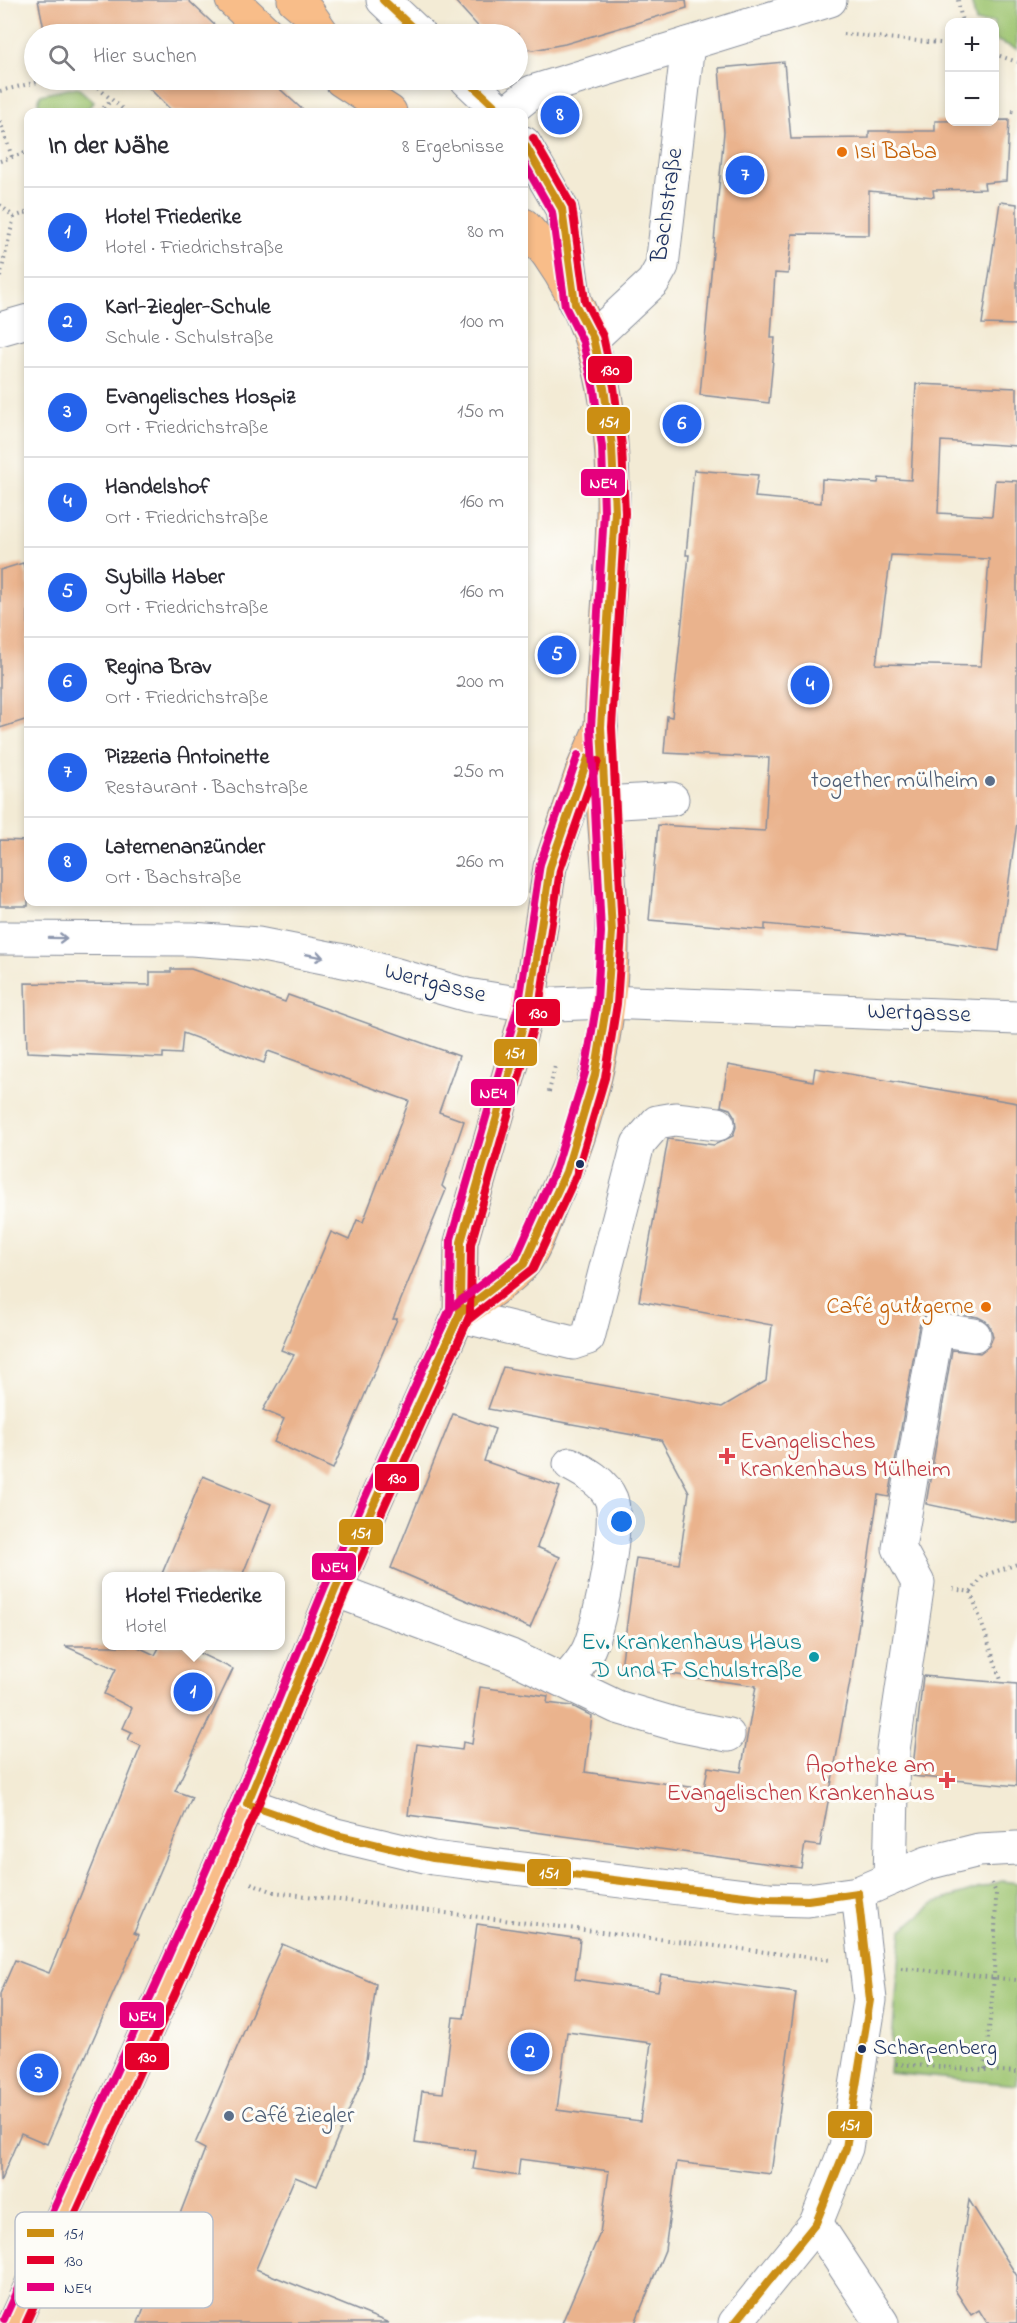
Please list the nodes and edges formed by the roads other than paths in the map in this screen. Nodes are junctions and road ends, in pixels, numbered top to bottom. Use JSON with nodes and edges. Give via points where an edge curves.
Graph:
{"nodes":[{"id":1,"x":232,"y":0,"type":"edge"},
{"id":2,"x":294,"y":0,"type":"edge"},
{"id":3,"x":383,"y":0,"type":"edge"},
{"id":4,"x":830,"y":0,"type":"edge"},
{"id":5,"x":257,"y":24,"type":"edge"},
{"id":6,"x":316,"y":24,"type":"edge"},
{"id":7,"x":408,"y":24,"type":"edge"},
{"id":8,"x":688,"y":44,"type":"junction"},
{"id":9,"x":361,"y":90,"type":"edge"},
{"id":10,"x":478,"y":90,"type":"edge"},
{"id":11,"x":385,"y":108,"type":"edge"},
{"id":12,"x":497,"y":108,"type":"edge"},
{"id":13,"x":512,"y":108,"type":"edge"},
{"id":14,"x":528,"y":150,"type":"edge"},
{"id":15,"x":528,"y":229,"type":"edge"},
{"id":16,"x":575,"y":304,"type":"junction"},
{"id":17,"x":24,"y":322,"type":"edge"},
{"id":18,"x":0,"y":328,"type":"edge"},
{"id":19,"x":592,"y":338,"type":"junction"},
{"id":20,"x":601,"y":727,"type":"junction"},
{"id":21,"x":672,"y":800,"type":"dead end"},
{"id":22,"x":604,"y":802,"type":"junction"},
{"id":23,"x":0,"y":938,"type":"edge"},
{"id":24,"x":607,"y":1002,"type":"junction"},
{"id":25,"x":529,"y":1005,"type":"junction"},
{"id":26,"x":1017,"y":1018,"type":"edge"},
{"id":27,"x":718,"y":1124,"type":"dead end"},
{"id":28,"x":460,"y":1313,"type":"junction"},
{"id":29,"x":974,"y":1335,"type":"dead end"},
{"id":30,"x":570,"y":1464,"type":"dead end"},
{"id":31,"x":335,"y":1590,"type":"junction"},
{"id":32,"x":569,"y":1691,"type":"junction"},
{"id":33,"x":728,"y":1735,"type":"dead end"},
{"id":34,"x":247,"y":1803,"type":"junction"},
{"id":35,"x":1017,"y":1848,"type":"edge"},
{"id":36,"x":890,"y":1879,"type":"junction"},
{"id":37,"x":858,"y":1893,"type":"junction"},
{"id":38,"x":64,"y":2212,"type":"edge"},
{"id":39,"x":816,"y":2223,"type":"junction"},
{"id":40,"x":21,"y":2308,"type":"edge"},
{"id":41,"x":14,"y":2323,"type":"edge"},
{"id":42,"x":735,"y":2323,"type":"edge"},
{"id":43,"x":882,"y":2323,"type":"edge"}],
"edges":[{"from":1,"to":5,"type":"main road"},
{"from":2,"to":6,"type":"main road"},
{"from":3,"to":7,"type":"street"},
{"from":4,"to":8,"type":"street"},
{"from":8,"to":13,"type":"street","via":[[532,92]]},
{"from":8,"to":19,"type":"street","name":"Bachstraße","via":[[662,266],[653,282]]},
{"from":9,"to":11,"type":"main road"},
{"from":10,"to":12,"type":"street"},
{"from":14,"to":16,"type":"street","via":[[562,209]]},
{"from":15,"to":16,"type":"main road","via":[[543,246]]},
{"from":16,"to":19,"type":"main road"},
{"from":17,"to":18,"type":"street"},
{"from":19,"to":20,"type":"main road","via":[[612,446],[615,512]]},
{"from":20,"to":22,"type":"main road"},
{"from":20,"to":25,"type":"main road","via":[[550,867]]},
{"from":21,"to":22,"type":"street"},
{"from":22,"to":24,"type":"main road","via":[[612,932]]},
{"from":23,"to":25,"type":"street","name":"Wertgasse","one_way":true,"via":[[192,939],[258,944],[359,964],[467,995]]},
{"from":24,"to":25,"type":"street","name":"Wertgasse"},
{"from":24,"to":26,"type":"street","name":"Wertgasse"},
{"from":24,"to":28,"type":"main road","via":[[595,1075],[566,1172],[524,1264]]},
{"from":25,"to":28,"type":"main road","via":[[461,1242]]},
{"from":27,"to":28,"type":"street","via":[[675,1119],[657,1122],[638,1144],[588,1338],[573,1343]]},
{"from":28,"to":31,"type":"main road"},
{"from":29,"to":36,"type":"street","via":[[937,1329],[899,1548],[918,1583],[892,1750]]},
{"from":30,"to":32,"type":"street","via":[[602,1486],[611,1499],[614,1522],[599,1617]]},
{"from":31,"to":32,"type":"street","via":[[457,1635]]},
{"from":31,"to":34,"type":"main road"},
{"from":32,"to":33,"type":"street","via":[[678,1725]]},
{"from":34,"to":37,"type":"street","via":[[324,1832],[433,1858],[769,1899],[808,1900]]},
{"from":34,"to":38,"type":"main road"},
{"from":35,"to":36,"type":"street","via":[[979,1850],[927,1863]]},
{"from":36,"to":37,"type":"street"},
{"from":37,"to":39,"type":"street","via":[[870,2000],[846,2148]]},
{"from":39,"to":42,"type":"street"},
{"from":39,"to":43,"type":"street"},
{"from":40,"to":41,"type":"main road"}]}
